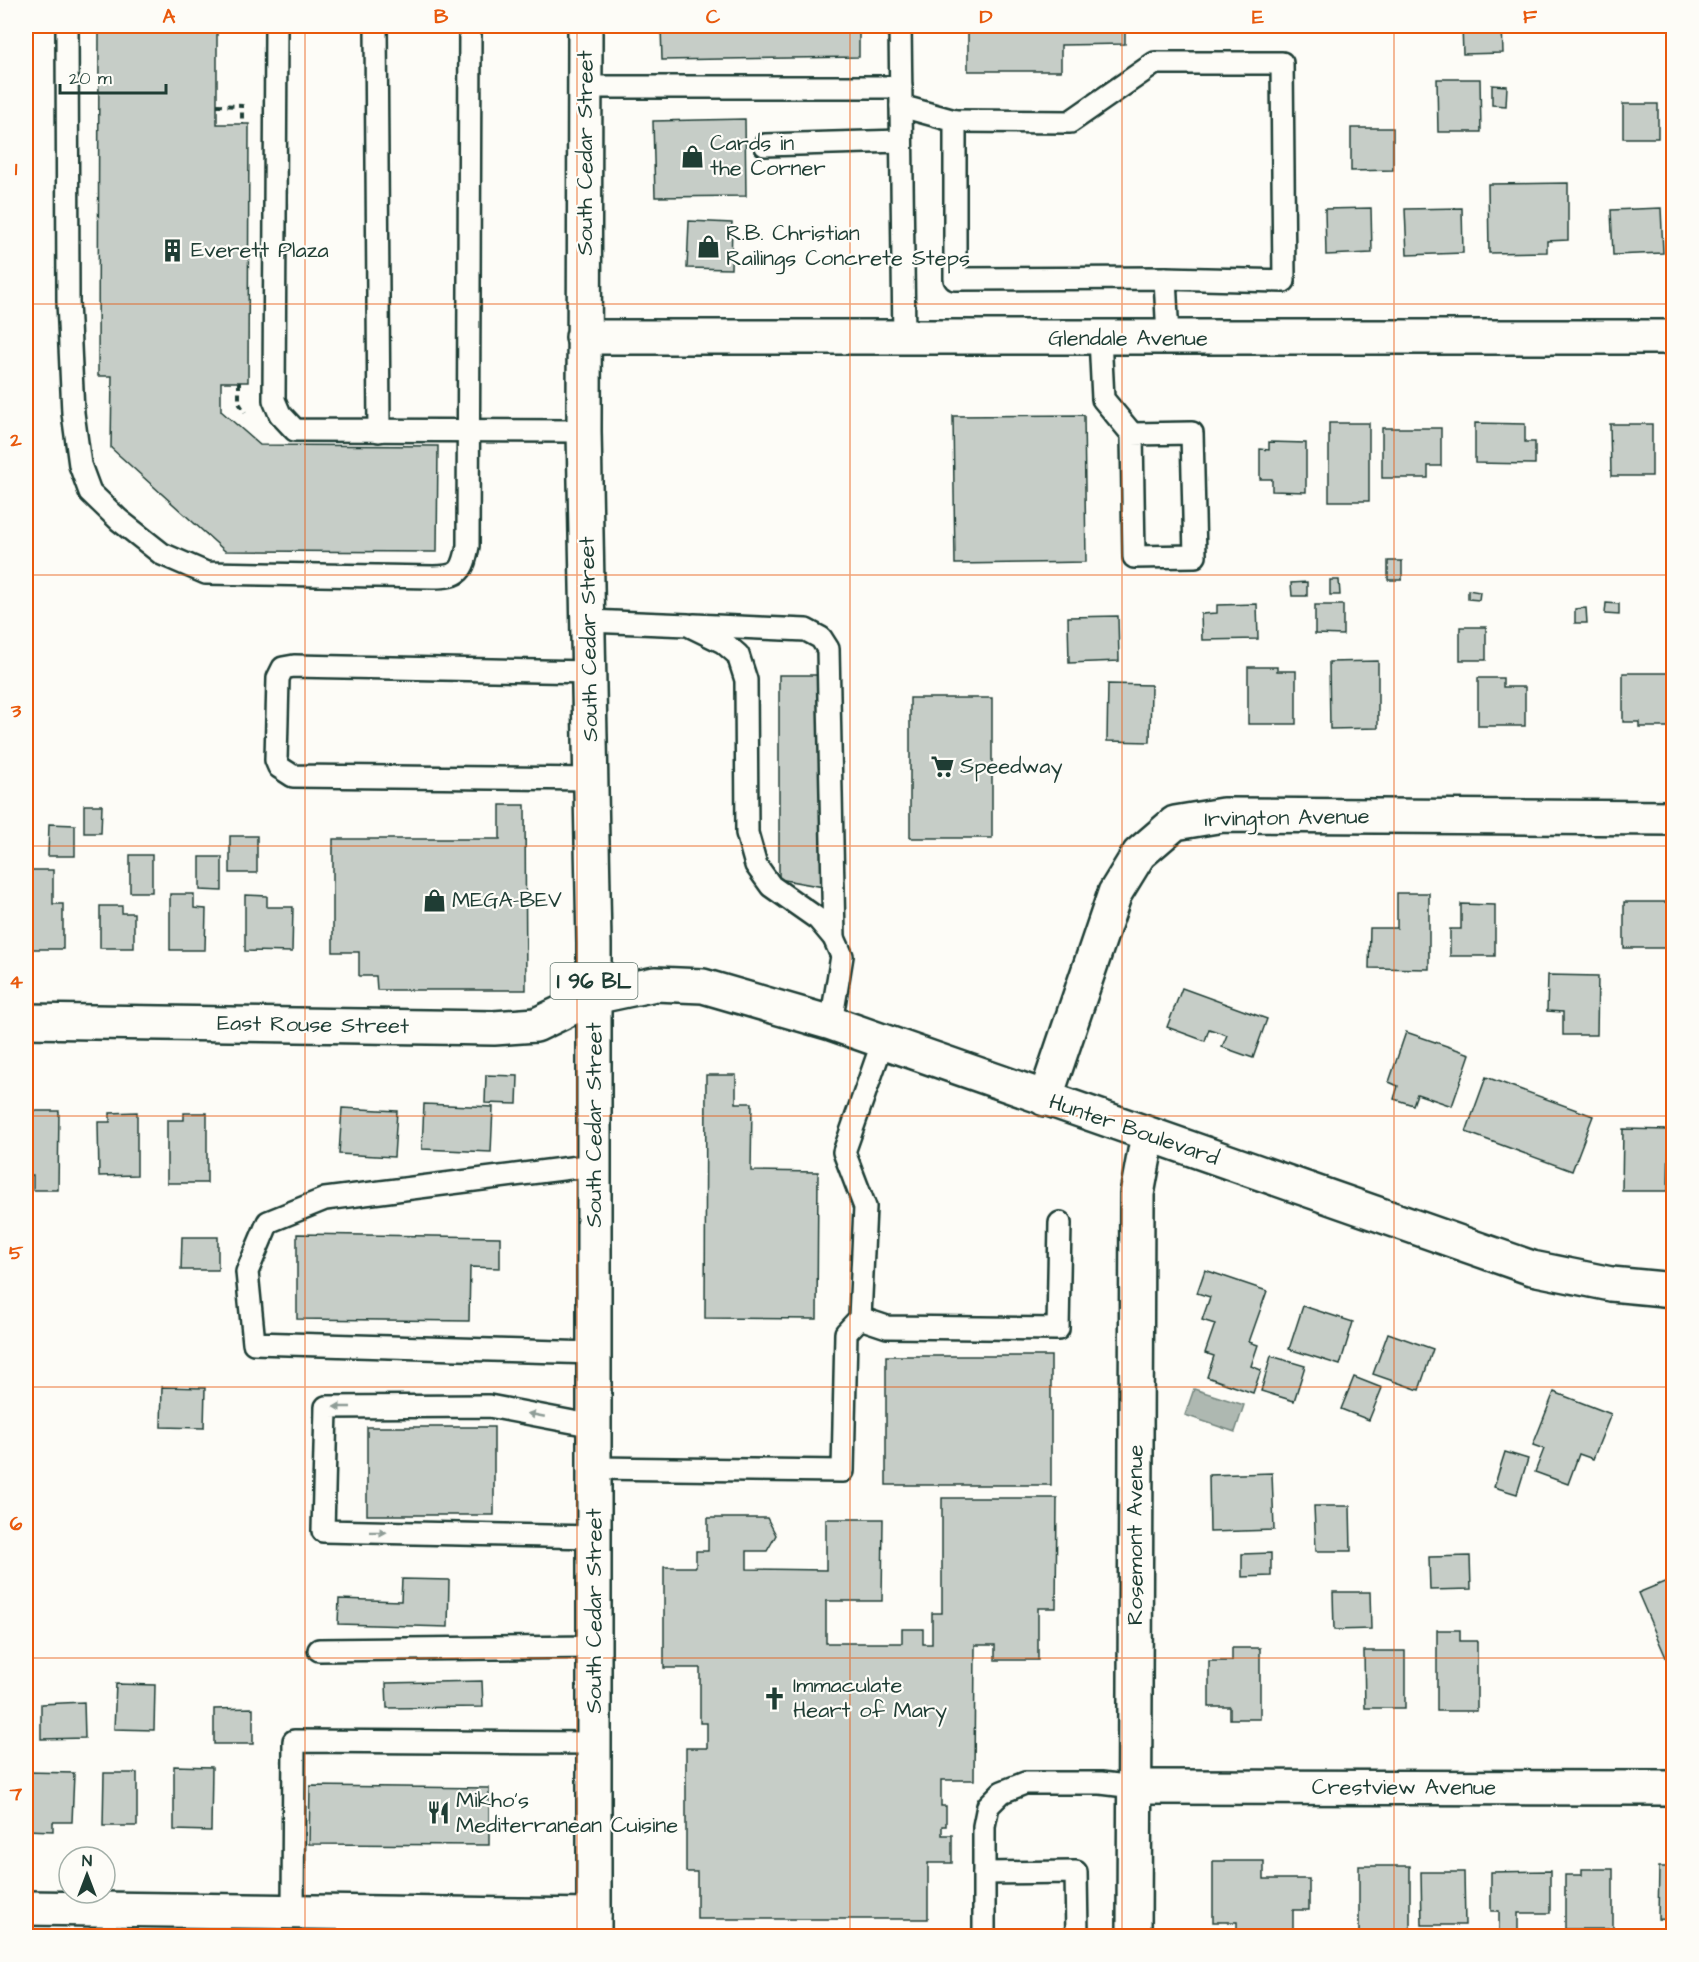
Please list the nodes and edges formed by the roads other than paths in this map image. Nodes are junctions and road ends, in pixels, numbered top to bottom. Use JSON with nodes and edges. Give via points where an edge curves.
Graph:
{"nodes":[{"id":1,"x":67,"y":26,"type":"edge"},
{"id":2,"x":276,"y":26,"type":"edge"},
{"id":3,"x":376,"y":26,"type":"edge"},
{"id":4,"x":470,"y":26,"type":"edge"},
{"id":5,"x":585,"y":26,"type":"edge"},
{"id":6,"x":900,"y":26,"type":"edge"},
{"id":7,"x":585,"y":87,"type":"junction"},
{"id":8,"x":901,"y":96,"type":"junction"},
{"id":9,"x":955,"y":121,"type":"junction"},
{"id":10,"x":902,"y":141,"type":"junction"},
{"id":11,"x":765,"y":145,"type":"dead end"},
{"id":12,"x":1165,"y":278,"type":"junction"},
{"id":13,"x":583,"y":337,"type":"junction"},
{"id":14,"x":1674,"y":337,"type":"edge"},
{"id":15,"x":1100,"y":338,"type":"junction"},
{"id":16,"x":1168,"y":338,"type":"junction"},
{"id":17,"x":904,"y":339,"type":"junction"},
{"id":18,"x":379,"y":431,"type":"junction"},
{"id":19,"x":584,"y":431,"type":"junction"},
{"id":20,"x":470,"y":432,"type":"junction"},
{"id":21,"x":1132,"y":434,"type":"junction"},
{"id":22,"x":588,"y":621,"type":"junction"},
{"id":23,"x":688,"y":625,"type":"junction"},
{"id":24,"x":590,"y":672,"type":"junction"},
{"id":25,"x":592,"y":779,"type":"junction"},
{"id":26,"x":1674,"y":818,"type":"edge"},
{"id":27,"x":834,"y":938,"type":"junction"},
{"id":28,"x":594,"y":997,"type":"junction"},
{"id":29,"x":26,"y":1021,"type":"edge"},
{"id":30,"x":831,"y":1023,"type":"junction"},
{"id":31,"x":884,"y":1041,"type":"junction"},
{"id":32,"x":1045,"y":1098,"type":"junction"},
{"id":33,"x":1148,"y":1136,"type":"junction"},
{"id":34,"x":594,"y":1165,"type":"junction"},
{"id":35,"x":1060,"y":1223,"type":"dead end"},
{"id":36,"x":1674,"y":1290,"type":"edge"},
{"id":37,"x":860,"y":1318,"type":"junction"},
{"id":38,"x":594,"y":1353,"type":"junction"},
{"id":39,"x":594,"y":1426,"type":"junction"},
{"id":40,"x":594,"y":1468,"type":"junction"},
{"id":41,"x":594,"y":1538,"type":"junction"},
{"id":42,"x":594,"y":1647,"type":"junction"},
{"id":43,"x":319,"y":1650,"type":"dead end"},
{"id":44,"x":594,"y":1743,"type":"junction"},
{"id":45,"x":1134,"y":1787,"type":"junction"},
{"id":46,"x":1674,"y":1788,"type":"edge"},
{"id":47,"x":984,"y":1873,"type":"junction"},
{"id":48,"x":26,"y":1908,"type":"edge"},
{"id":49,"x":293,"y":1913,"type":"junction"},
{"id":50,"x":361,"y":1925,"type":"edge"},
{"id":51,"x":594,"y":1926,"type":"edge"},
{"id":52,"x":984,"y":1936,"type":"edge"},
{"id":53,"x":1077,"y":1936,"type":"edge"},
{"id":54,"x":1134,"y":1936,"type":"edge"}],
"edges":[{"from":1,"to":20,"type":"lane","via":[[68,301],[80,465],[90,492],[162,554],[206,573],[447,577],[464,566],[468,546]]},
{"from":2,"to":18,"type":"lane","via":[[274,400],[280,414],[295,430]]},
{"from":3,"to":18,"type":"lane"},
{"from":4,"to":20,"type":"lane"},
{"from":5,"to":7,"type":"street","name":"South Cedar Street","number":"I 96 BL"},
{"from":6,"to":8,"type":"lane"},
{"from":7,"to":8,"type":"lane"},
{"from":7,"to":13,"type":"street","name":"South Cedar Street","number":"I 96 BL"},
{"from":8,"to":9,"type":"lane"},
{"from":8,"to":10,"type":"lane"},
{"from":9,"to":12,"type":"lane","via":[[955,279]]},
{"from":9,"to":12,"type":"lane","via":[[1070,122],[1155,63],[1282,63],[1284,281]]},
{"from":10,"to":11,"type":"lane"},
{"from":10,"to":17,"type":"lane"},
{"from":12,"to":16,"type":"lane"},
{"from":13,"to":17,"type":"street","name":"Glendale Avenue"},
{"from":13,"to":19,"type":"street","name":"South Cedar Street","number":"I 96 BL"},
{"from":14,"to":16,"type":"street","name":"Glendale Avenue"},
{"from":15,"to":16,"type":"street","name":"Glendale Avenue"},
{"from":15,"to":17,"type":"street","name":"Glendale Avenue"},
{"from":15,"to":21,"type":"lane","via":[[1103,399]]},
{"from":18,"to":20,"type":"lane"},
{"from":19,"to":20,"type":"lane"},
{"from":19,"to":22,"type":"street","name":"South Cedar Street","number":"I 96 BL"},
{"from":21,"to":21,"type":"lane","via":[[1134,557],[1195,556],[1192,433]]},
{"from":22,"to":23,"type":"lane"},
{"from":22,"to":24,"type":"street","name":"South Cedar Street","number":"I 96 BL"},
{"from":23,"to":27,"type":"lane","via":[[723,642],[738,655],[746,680],[747,833],[756,865],[771,886],[818,919]]},
{"from":23,"to":27,"type":"lane","via":[[806,630],[821,638],[828,650]]},
{"from":24,"to":25,"type":"street","name":"South Cedar Street","number":"I 96 BL"},
{"from":24,"to":25,"type":"lane","via":[[283,668],[278,678],[276,760],[279,767],[293,776]]},
{"from":25,"to":28,"type":"street","name":"South Cedar Street","number":"I 96 BL"},
{"from":26,"to":32,"type":"street","name":"Irvington Avenue","via":[[1223,815],[1175,823],[1139,854],[1115,893]]},
{"from":27,"to":30,"type":"lane","via":[[842,956]]},
{"from":28,"to":29,"type":"street","name":"East Rouse Street","via":[[536,1025],[494,1028]]},
{"from":28,"to":30,"type":"street","name":"Hunter Boulevard","via":[[656,984],[703,986]]},
{"from":28,"to":34,"type":"street","name":"South Cedar Street","number":"I 96 BL"},
{"from":30,"to":31,"type":"street","name":"Hunter Boulevard"},
{"from":31,"to":32,"type":"street","name":"Hunter Boulevard"},
{"from":31,"to":37,"type":"lane","via":[[844,1152],[865,1207]]},
{"from":32,"to":33,"type":"street","name":"Hunter Boulevard"},
{"from":33,"to":36,"type":"street","name":"Hunter Boulevard","via":[[1532,1268],[1611,1284]]},
{"from":33,"to":45,"type":"street","name":"Rosemont Avenue","via":[[1137,1194]]},
{"from":34,"to":38,"type":"street","name":"South Cedar Street","number":"I 96 BL"},
{"from":34,"to":38,"type":"lane","via":[[325,1198],[267,1222],[247,1272],[254,1343]]},
{"from":35,"to":37,"type":"lane","via":[[1058,1329],[886,1327]]},
{"from":37,"to":40,"type":"lane","via":[[846,1333],[843,1471]]},
{"from":38,"to":39,"type":"street","name":"South Cedar Street","number":"I 96 BL"},
{"from":39,"to":40,"type":"street","name":"South Cedar Street","number":"I 96 BL"},
{"from":39,"to":41,"type":"lane","one_way":true,"via":[[489,1406],[326,1407],[323,1531]]},
{"from":40,"to":41,"type":"street","name":"South Cedar Street","number":"I 96 BL"},
{"from":41,"to":42,"type":"street","name":"South Cedar Street","number":"I 96 BL"},
{"from":42,"to":43,"type":"lane"},
{"from":42,"to":44,"type":"street","name":"South Cedar Street","number":"I 96 BL"},
{"from":44,"to":49,"type":"lane","via":[[294,1741]]},
{"from":44,"to":51,"type":"street","name":"South Cedar Street","number":"I 96 BL"},
{"from":45,"to":46,"type":"street","name":"Crestview Avenue"},
{"from":45,"to":47,"type":"lane","via":[[1025,1783],[1002,1792],[988,1806]]},
{"from":45,"to":54,"type":"street","name":"Rosemont Avenue"},
{"from":47,"to":52,"type":"lane"},
{"from":47,"to":53,"type":"lane","via":[[1076,1872]]},
{"from":48,"to":49,"type":"street"},
{"from":49,"to":50,"type":"street"},
{"from":50,"to":51,"type":"street"}]}
